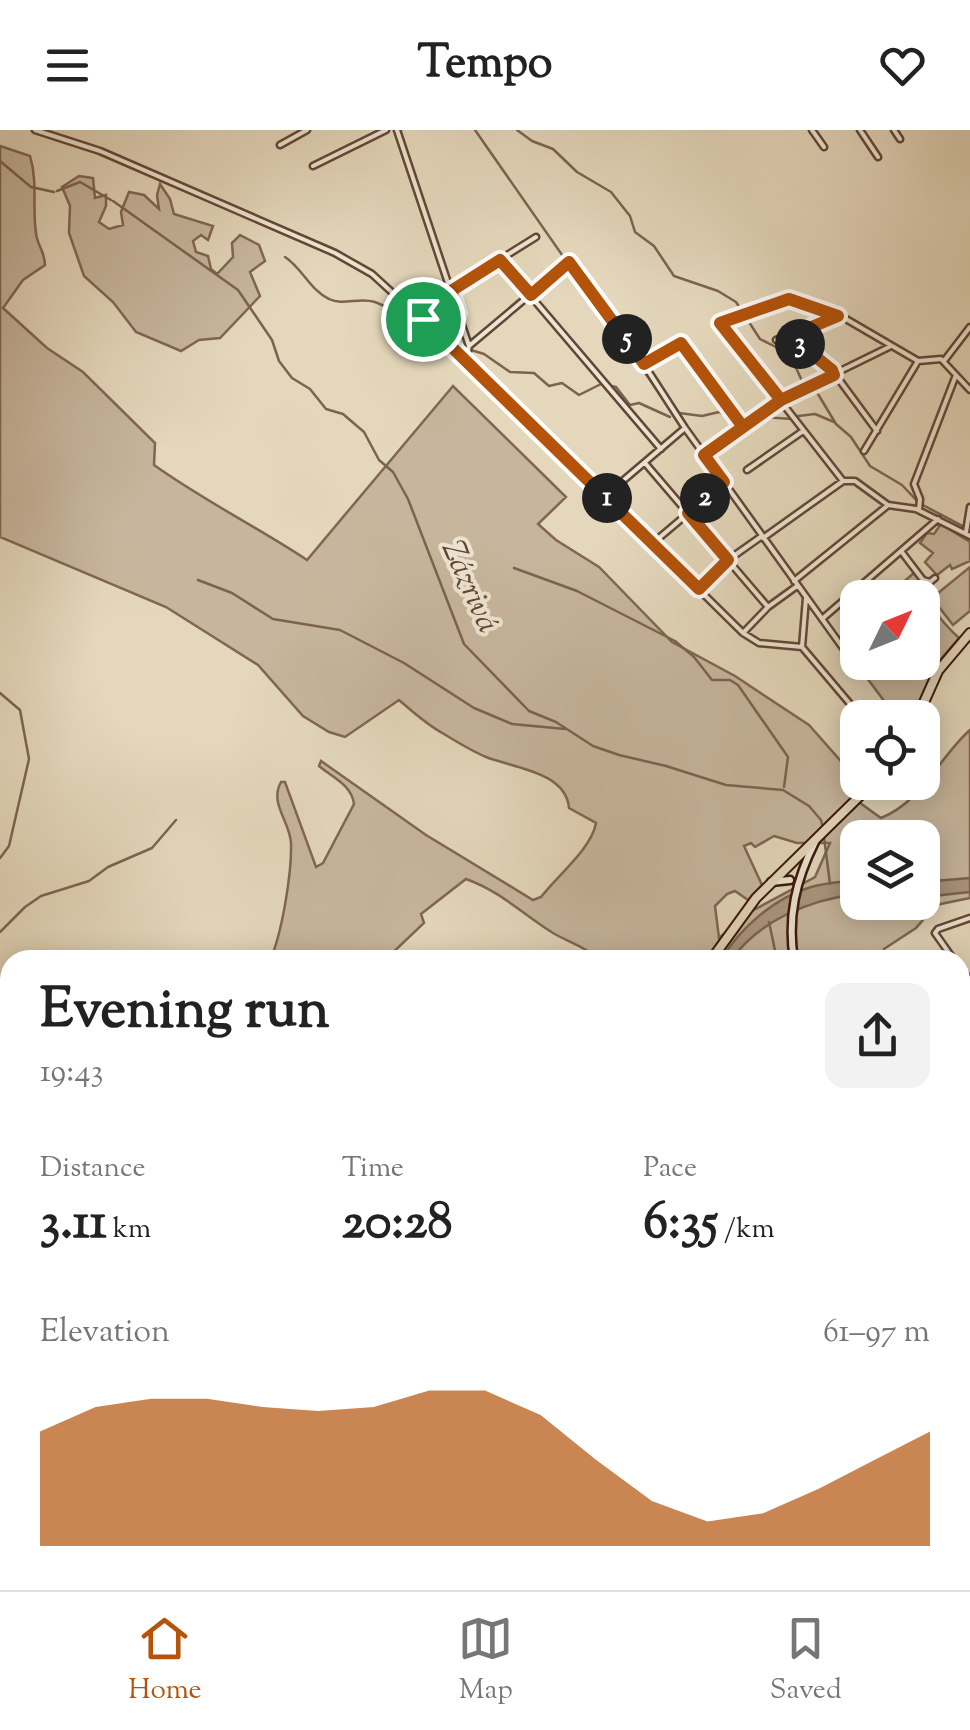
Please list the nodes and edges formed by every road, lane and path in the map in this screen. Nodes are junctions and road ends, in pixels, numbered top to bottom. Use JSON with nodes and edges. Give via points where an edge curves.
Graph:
{"nodes":[{"id":1,"x":35,"y":130,"type":"edge"},
{"id":2,"x":306,"y":130,"type":"edge"},
{"id":3,"x":386,"y":130,"type":"edge"},
{"id":4,"x":397,"y":130,"type":"edge"},
{"id":5,"x":812,"y":130,"type":"edge"},
{"id":6,"x":860,"y":130,"type":"edge"},
{"id":7,"x":894,"y":130,"type":"edge"},
{"id":8,"x":900,"y":139,"type":"dead end"},
{"id":9,"x":280,"y":145,"type":"dead end"},
{"id":10,"x":824,"y":147,"type":"dead end"},
{"id":11,"x":878,"y":157,"type":"dead end"},
{"id":12,"x":313,"y":166,"type":"dead end"},
{"id":13,"x":536,"y":237,"type":"dead end"},
{"id":14,"x":500,"y":260,"type":"junction"},
{"id":15,"x":451,"y":291,"type":"junction"},
{"id":16,"x":531,"y":295,"type":"junction"},
{"id":17,"x":458,"y":314,"type":"junction"},
{"id":18,"x":838,"y":316,"type":"junction"},
{"id":19,"x":423,"y":319,"type":"junction"},
{"id":20,"x":970,"y":329,"type":"edge"},
{"id":21,"x":790,"y":336,"type":"junction"},
{"id":22,"x":776,"y":340,"type":"dead end"},
{"id":23,"x":891,"y":345,"type":"junction"},
{"id":24,"x":469,"y":346,"type":"junction"},
{"id":25,"x":466,"y":360,"type":"junction"},
{"id":26,"x":918,"y":360,"type":"junction"},
{"id":27,"x":944,"y":361,"type":"junction"},
{"id":28,"x":644,"y":364,"type":"junction"},
{"id":29,"x":834,"y":375,"type":"junction"},
{"id":30,"x":956,"y":376,"type":"junction"},
{"id":31,"x":970,"y":390,"type":"edge"},
{"id":32,"x":781,"y":400,"type":"junction"},
{"id":33,"x":743,"y":427,"type":"junction"},
{"id":34,"x":685,"y":428,"type":"junction"},
{"id":35,"x":804,"y":431,"type":"junction"},
{"id":36,"x":877,"y":431,"type":"junction"},
{"id":37,"x":661,"y":449,"type":"junction"},
{"id":38,"x":864,"y":451,"type":"dead end"},
{"id":39,"x":704,"y":455,"type":"junction"},
{"id":40,"x":645,"y":463,"type":"junction"},
{"id":41,"x":746,"y":470,"type":"dead end"},
{"id":42,"x":843,"y":481,"type":"junction"},
{"id":43,"x":724,"y":482,"type":"junction"},
{"id":44,"x":605,"y":496,"type":"junction"},
{"id":45,"x":888,"y":505,"type":"junction"},
{"id":46,"x":920,"y":506,"type":"junction"},
{"id":47,"x":970,"y":507,"type":"edge"},
{"id":48,"x":688,"y":513,"type":"junction"},
{"id":49,"x":938,"y":519,"type":"junction"},
{"id":50,"x":967,"y":533,"type":"edge"},
{"id":51,"x":762,"y":537,"type":"junction"},
{"id":52,"x":652,"y":543,"type":"junction"},
{"id":53,"x":900,"y":551,"type":"junction"},
{"id":54,"x":728,"y":560,"type":"junction"},
{"id":55,"x":935,"y":578,"type":"dead end"},
{"id":56,"x":796,"y":584,"type":"junction"},
{"id":57,"x":699,"y":589,"type":"junction"},
{"id":58,"x":806,"y":598,"type":"junction"},
{"id":59,"x":768,"y":607,"type":"junction"},
{"id":60,"x":822,"y":618,"type":"junction"},
{"id":61,"x":743,"y":633,"type":"junction"},
{"id":62,"x":970,"y":633,"type":"edge"},
{"id":63,"x":840,"y":644,"type":"edge"},
{"id":64,"x":802,"y":647,"type":"junction"},
{"id":65,"x":847,"y":700,"type":"edge"},
{"id":66,"x":925,"y":700,"type":"edge"},
{"id":67,"x":856,"y":800,"type":"edge"},
{"id":68,"x":815,"y":841,"type":"junction"},
{"id":69,"x":781,"y":872,"type":"junction"},
{"id":70,"x":790,"y":880,"type":"junction"},
{"id":71,"x":771,"y":882,"type":"junction"},
{"id":72,"x":795,"y":891,"type":"junction"},
{"id":73,"x":970,"y":918,"type":"edge"},
{"id":74,"x":718,"y":950,"type":"edge"},
{"id":75,"x":793,"y":950,"type":"edge"},
{"id":76,"x":947,"y":950,"type":"edge"}],
"edges":[{"from":1,"to":19,"type":"street","via":[[100,151],[334,253],[372,274]]},
{"from":2,"to":9,"type":"street"},
{"from":3,"to":12,"type":"street"},
{"from":4,"to":15,"type":"street"},
{"from":5,"to":10,"type":"street"},
{"from":6,"to":11,"type":"street"},
{"from":7,"to":8,"type":"street"},
{"from":13,"to":14,"type":"street"},
{"from":14,"to":15,"type":"street"},
{"from":14,"to":16,"type":"street"},
{"from":15,"to":17,"type":"street"},
{"from":16,"to":24,"type":"street"},
{"from":16,"to":28,"type":"street","via":[[569,262]]},
{"from":16,"to":37,"type":"street"},
{"from":17,"to":19,"type":"street","via":[[442,310]]},
{"from":17,"to":24,"type":"street"},
{"from":18,"to":21,"type":"street"},
{"from":18,"to":23,"type":"street"},
{"from":18,"to":32,"type":"street","via":[[789,299],[722,321]]},
{"from":19,"to":25,"type":"street"},
{"from":20,"to":27,"type":"street"},
{"from":21,"to":22,"type":"street"},
{"from":21,"to":29,"type":"street"},
{"from":23,"to":26,"type":"street"},
{"from":23,"to":29,"type":"street"},
{"from":24,"to":25,"type":"street"},
{"from":25,"to":44,"type":"street"},
{"from":26,"to":27,"type":"street"},
{"from":26,"to":36,"type":"street"},
{"from":27,"to":30,"type":"street"},
{"from":28,"to":33,"type":"street","via":[[681,343]]},
{"from":28,"to":34,"type":"street"},
{"from":29,"to":32,"type":"street"},
{"from":29,"to":36,"type":"street"},
{"from":30,"to":31,"type":"street"},
{"from":30,"to":46,"type":"street","via":[[914,484]]},
{"from":32,"to":33,"type":"street"},
{"from":32,"to":35,"type":"street"},
{"from":33,"to":39,"type":"street"},
{"from":34,"to":37,"type":"street"},
{"from":34,"to":39,"type":"street"},
{"from":35,"to":41,"type":"street"},
{"from":35,"to":42,"type":"street"},
{"from":36,"to":38,"type":"street"},
{"from":37,"to":40,"type":"street"},
{"from":39,"to":43,"type":"street"},
{"from":40,"to":44,"type":"street"},
{"from":40,"to":48,"type":"street"},
{"from":42,"to":45,"type":"street","via":[[855,481]]},
{"from":42,"to":51,"type":"street"},
{"from":43,"to":48,"type":"street"},
{"from":43,"to":51,"type":"street"},
{"from":44,"to":52,"type":"street"},
{"from":45,"to":46,"type":"street"},
{"from":45,"to":56,"type":"street"},
{"from":46,"to":49,"type":"street"},
{"from":47,"to":50,"type":"street"},
{"from":48,"to":52,"type":"street"},
{"from":48,"to":54,"type":"street"},
{"from":49,"to":50,"type":"street"},
{"from":49,"to":53,"type":"street"},
{"from":51,"to":54,"type":"street"},
{"from":51,"to":56,"type":"street"},
{"from":52,"to":57,"type":"street"},
{"from":53,"to":55,"type":"street","via":[[923,580]]},
{"from":53,"to":60,"type":"street"},
{"from":54,"to":57,"type":"street"},
{"from":54,"to":59,"type":"street"},
{"from":56,"to":58,"type":"street"},
{"from":56,"to":59,"type":"street"},
{"from":57,"to":61,"type":"street"},
{"from":58,"to":60,"type":"street"},
{"from":58,"to":64,"type":"street"},
{"from":59,"to":61,"type":"street"},
{"from":60,"to":63,"type":"street"},
{"from":61,"to":64,"type":"street","via":[[759,643]]},
{"from":62,"to":66,"type":"main road","via":[[938,671]]},
{"from":64,"to":65,"type":"street"},
{"from":67,"to":68,"type":"main road"},
{"from":68,"to":69,"type":"main road"},
{"from":68,"to":72,"type":"street"},
{"from":69,"to":70,"type":"street"},
{"from":69,"to":71,"type":"main road"},
{"from":70,"to":71,"type":"street"},
{"from":70,"to":72,"type":"street"},
{"from":71,"to":74,"type":"main road"},
{"from":72,"to":75,"type":"street"},
{"from":73,"to":76,"type":"street","via":[[935,933]]}]}
